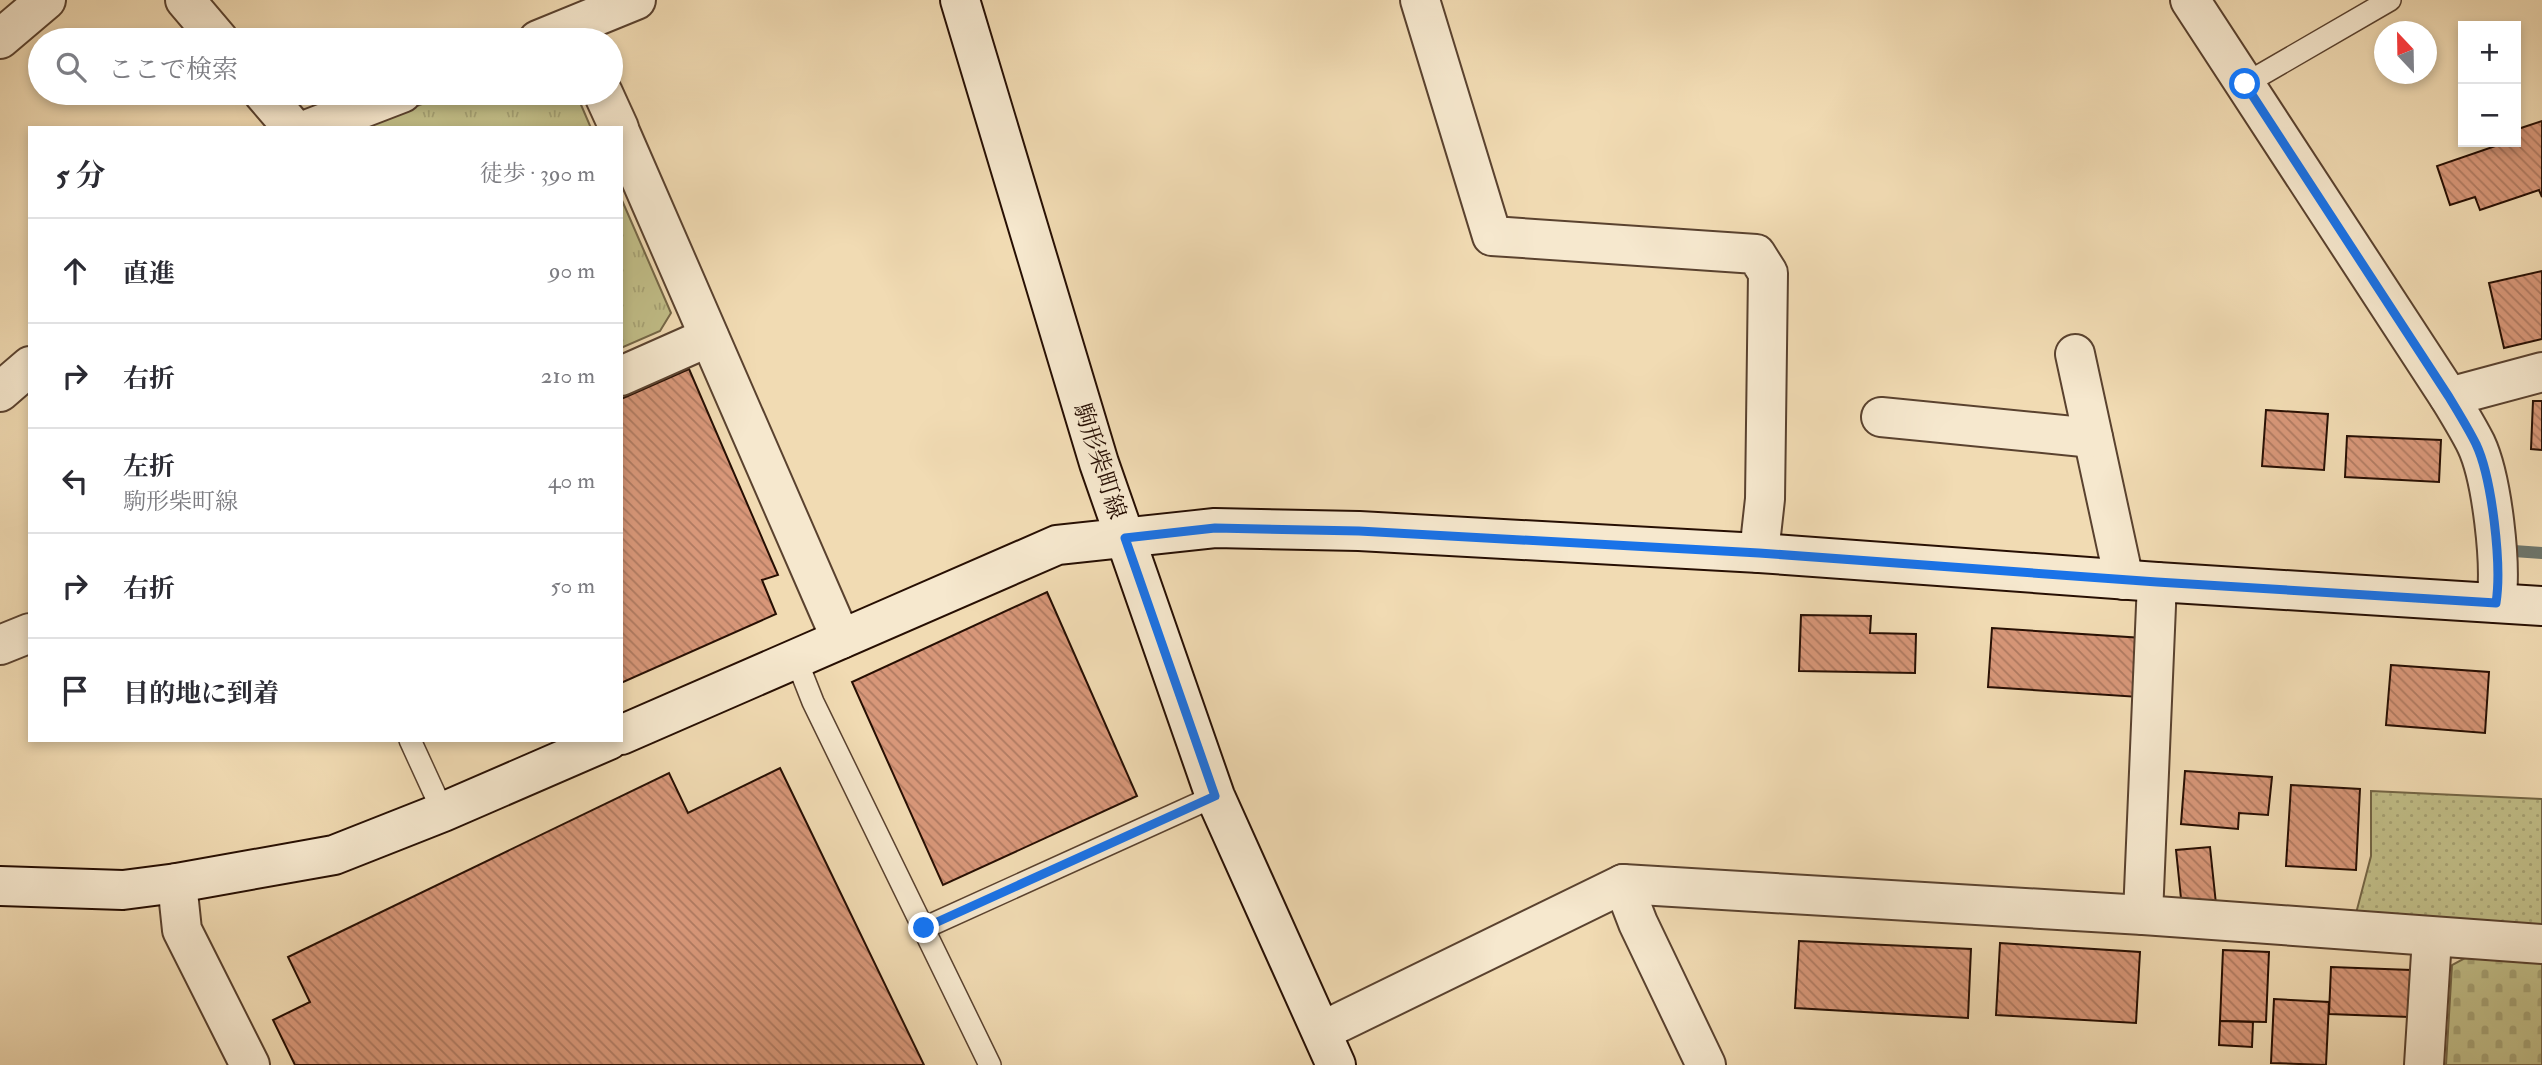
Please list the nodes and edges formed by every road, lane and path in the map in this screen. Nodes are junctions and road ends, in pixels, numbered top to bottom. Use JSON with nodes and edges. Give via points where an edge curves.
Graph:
{"nodes":[{"id":1,"x":46,"y":0,"type":"edge"},
{"id":2,"x":185,"y":0,"type":"edge"},
{"id":3,"x":636,"y":0,"type":"edge"},
{"id":4,"x":960,"y":0,"type":"edge"},
{"id":5,"x":1420,"y":0,"type":"edge"},
{"id":6,"x":2190,"y":0,"type":"edge"},
{"id":7,"x":2390,"y":0,"type":"edge"},
{"id":8,"x":209,"y":28,"type":"edge"},
{"id":9,"x":587,"y":28,"type":"edge"},
{"id":10,"x":0,"y":39,"type":"edge"},
{"id":11,"x":2245,"y":84,"type":"junction"},
{"id":12,"x":273,"y":105,"type":"edge"},
{"id":13,"x":371,"y":105,"type":"edge"},
{"id":14,"x":608,"y":105,"type":"edge"},
{"id":15,"x":291,"y":126,"type":"edge"},
{"id":16,"x":316,"y":126,"type":"edge"},
{"id":17,"x":617,"y":126,"type":"edge"},
{"id":18,"x":623,"y":139,"type":"edge"},
{"id":19,"x":709,"y":337,"type":"junction"},
{"id":20,"x":2075,"y":354,"type":"dead end"},
{"id":21,"x":28,"y":368,"type":"edge"},
{"id":22,"x":2542,"y":372,"type":"edge"},
{"id":23,"x":623,"y":375,"type":"edge"},
{"id":24,"x":0,"y":392,"type":"edge"},
{"id":25,"x":2449,"y":397,"type":"junction"},
{"id":26,"x":1881,"y":417,"type":"dead end"},
{"id":27,"x":2093,"y":438,"type":"junction"},
{"id":28,"x":1125,"y":538,"type":"junction"},
{"id":29,"x":1759,"y":553,"type":"junction"},
{"id":30,"x":2141,"y":581,"type":"junction"},
{"id":31,"x":2496,"y":603,"type":"junction"},
{"id":32,"x":2542,"y":606,"type":"edge"},
{"id":33,"x":28,"y":635,"type":"edge"},
{"id":34,"x":841,"y":639,"type":"junction"},
{"id":35,"x":0,"y":645,"type":"edge"},
{"id":36,"x":796,"y":659,"type":"junction"},
{"id":37,"x":623,"y":734,"type":"edge"},
{"id":38,"x":411,"y":742,"type":"edge"},
{"id":39,"x":604,"y":742,"type":"edge"},
{"id":40,"x":1215,"y":796,"type":"junction"},
{"id":41,"x":443,"y":812,"type":"junction"},
{"id":42,"x":177,"y":883,"type":"junction"},
{"id":43,"x":1623,"y":884,"type":"junction"},
{"id":44,"x":0,"y":886,"type":"edge"},
{"id":45,"x":2143,"y":915,"type":"junction"},
{"id":46,"x":924,"y":928,"type":"junction"},
{"id":47,"x":2432,"y":937,"type":"junction"},
{"id":48,"x":2542,"y":944,"type":"edge"},
{"id":49,"x":1329,"y":1048,"type":"edge"},
{"id":50,"x":250,"y":1065,"type":"edge"},
{"id":51,"x":990,"y":1065,"type":"edge"},
{"id":52,"x":1706,"y":1065,"type":"edge"},
{"id":53,"x":2424,"y":1065,"type":"edge"}],
"edges":[{"from":1,"to":10,"type":"street"},
{"from":2,"to":8,"type":"street"},
{"from":3,"to":9,"type":"street"},
{"from":4,"to":28,"type":"street","name":"駒形柴町線","via":[[1060,338]]},
{"from":5,"to":29,"type":"street","via":[[1492,236],[1756,254],[1768,273],[1765,499]]},
{"from":6,"to":11,"type":"street"},
{"from":7,"to":11,"type":"lane"},
{"from":11,"to":25,"type":"street"},
{"from":12,"to":15,"type":"street"},
{"from":13,"to":16,"type":"street"},
{"from":14,"to":17,"type":"street"},
{"from":18,"to":19,"type":"street"},
{"from":19,"to":23,"type":"street"},
{"from":19,"to":34,"type":"street"},
{"from":20,"to":27,"type":"street"},
{"from":21,"to":24,"type":"street"},
{"from":22,"to":25,"type":"street"},
{"from":25,"to":31,"type":"street","via":[[2476,445],[2488,480],[2497,556]]},
{"from":26,"to":27,"type":"street"},
{"from":27,"to":30,"type":"street"},
{"from":28,"to":29,"type":"street","via":[[1215,528],[1359,531]]},
{"from":28,"to":34,"type":"street","via":[[1057,545]]},
{"from":28,"to":40,"type":"street","name":"駒形柴町線"},
{"from":29,"to":30,"type":"street"},
{"from":30,"to":31,"type":"street"},
{"from":30,"to":45,"type":"street"},
{"from":31,"to":32,"type":"street"},
{"from":33,"to":35,"type":"street"},
{"from":34,"to":36,"type":"street"},
{"from":36,"to":37,"type":"street"},
{"from":36,"to":46,"type":"lane"},
{"from":38,"to":41,"type":"lane"},
{"from":39,"to":41,"type":"street"},
{"from":40,"to":46,"type":"lane"},
{"from":40,"to":49,"type":"street","name":"駒形柴町線"},
{"from":41,"to":42,"type":"street","via":[[334,855]]},
{"from":42,"to":44,"type":"street","via":[[123,890]]},
{"from":42,"to":50,"type":"street","via":[[181,930]]},
{"from":43,"to":45,"type":"street"},
{"from":43,"to":49,"type":"street"},
{"from":43,"to":52,"type":"street"},
{"from":45,"to":47,"type":"street"},
{"from":46,"to":51,"type":"lane"},
{"from":47,"to":48,"type":"street"},
{"from":47,"to":53,"type":"street"}]}
